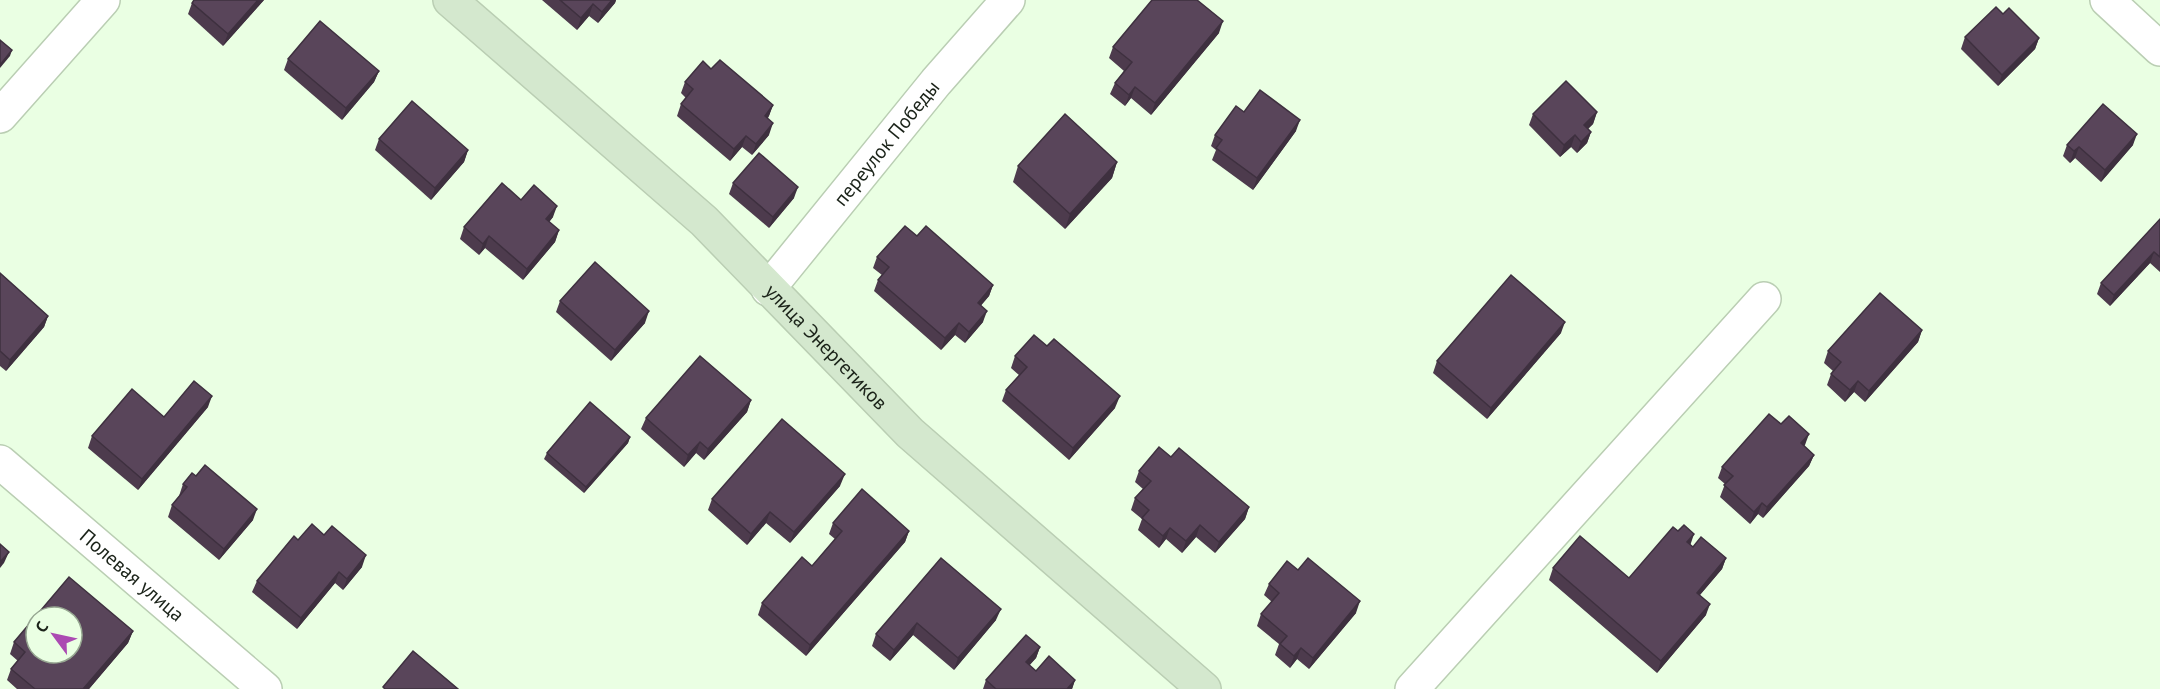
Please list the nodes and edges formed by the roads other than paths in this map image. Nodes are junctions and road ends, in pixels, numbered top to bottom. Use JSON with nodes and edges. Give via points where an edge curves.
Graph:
{"nodes":[{"id":1,"x":103,"y":0,"type":"edge"},
{"id":2,"x":450,"y":0,"type":"edge"},
{"id":3,"x":1008,"y":0,"type":"edge"},
{"id":4,"x":2107,"y":0,"type":"edge"},
{"id":5,"x":2160,"y":49,"type":"edge"},
{"id":6,"x":0,"y":116,"type":"edge"},
{"id":7,"x":768,"y":289,"type":"junction"},
{"id":8,"x":1764,"y":299,"type":"dead end"},
{"id":9,"x":0,"y":462,"type":"edge"},
{"id":10,"x":265,"y":689,"type":"edge"},
{"id":11,"x":1204,"y":689,"type":"edge"},
{"id":12,"x":1412,"y":689,"type":"edge"}],
"edges":[{"from":1,"to":6,"type":"street"},
{"from":2,"to":7,"type":"street","name":"улица Энергетиков","via":[[704,221]]},
{"from":3,"to":7,"type":"street","name":"переулок Победы","via":[[936,82]]},
{"from":4,"to":5,"type":"street"},
{"from":7,"to":11,"type":"street","name":"улица Энергетиков","via":[[910,434]]},
{"from":8,"to":12,"type":"street"},
{"from":9,"to":10,"type":"street","name":"Полевая улица"}]}
